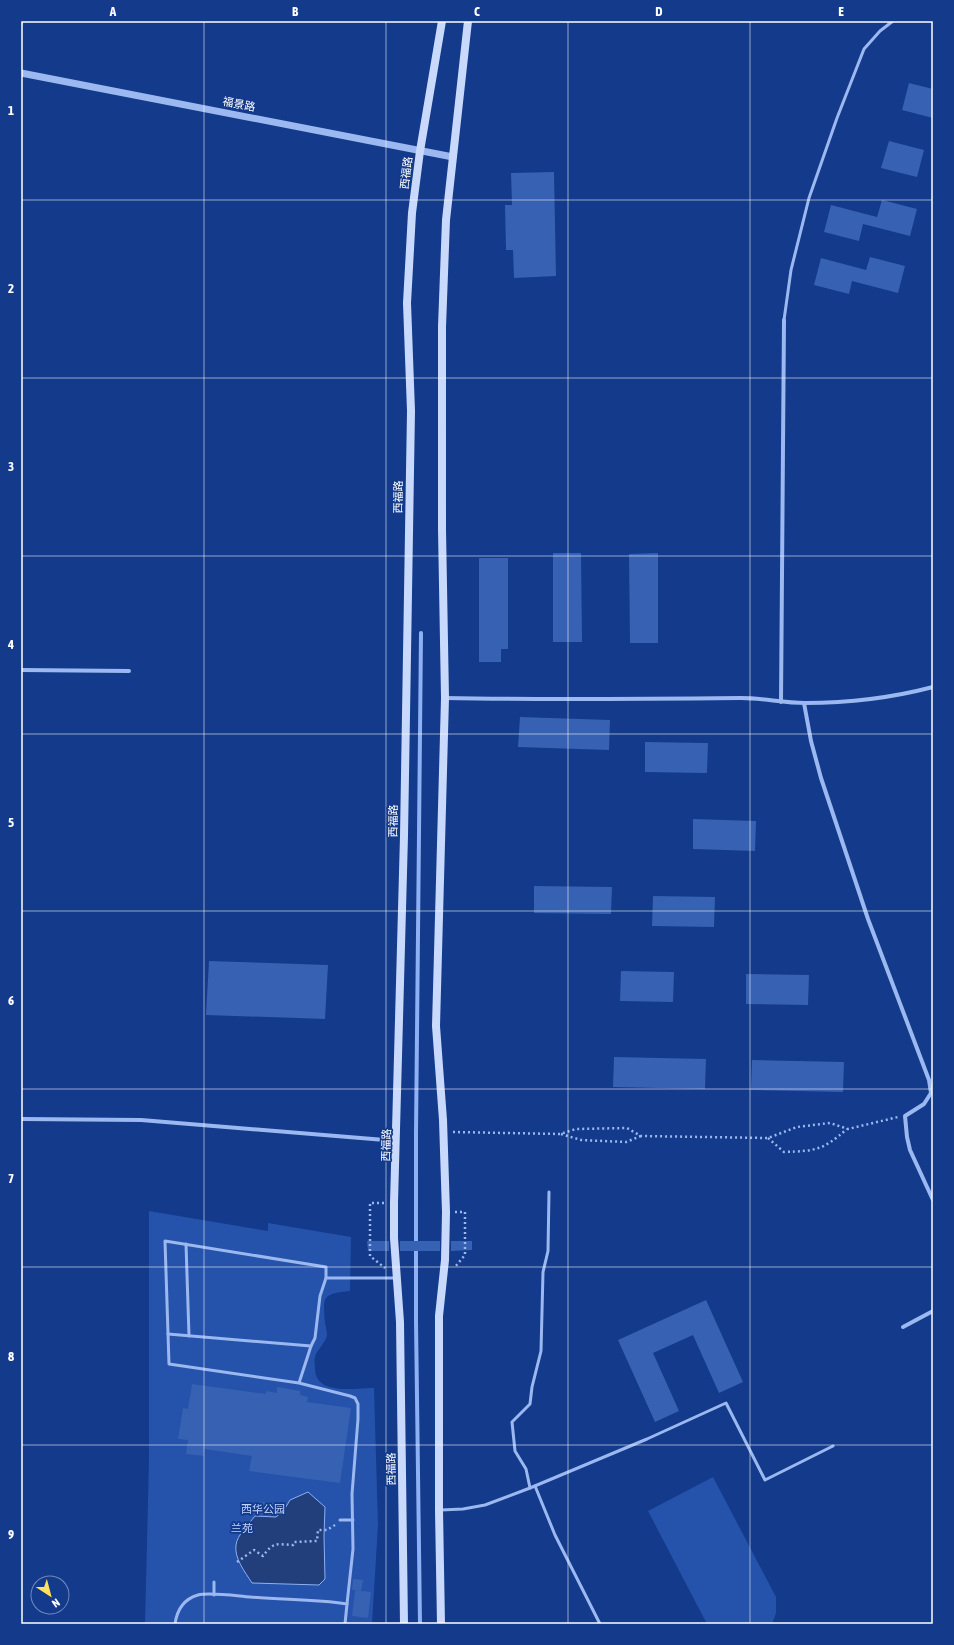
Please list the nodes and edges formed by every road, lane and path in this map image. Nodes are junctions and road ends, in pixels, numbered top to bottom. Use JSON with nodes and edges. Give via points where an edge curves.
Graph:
{"nodes":[{"id":1,"x":442,"y":21,"type":"edge"},
{"id":2,"x":468,"y":21,"type":"edge"},
{"id":3,"x":893,"y":21,"type":"edge"},
{"id":4,"x":21,"y":73,"type":"edge"},
{"id":5,"x":420,"y":151,"type":"junction"},
{"id":6,"x":453,"y":157,"type":"junction"},
{"id":7,"x":784,"y":320,"type":"joint"},
{"id":8,"x":21,"y":670,"type":"edge"},
{"id":9,"x":129,"y":671,"type":"dead end"},
{"id":10,"x":933,"y":687,"type":"edge"},
{"id":11,"x":445,"y":698,"type":"junction"},
{"id":12,"x":781,"y":702,"type":"junction"},
{"id":13,"x":804,"y":703,"type":"junction"},
{"id":14,"x":905,"y":1116,"type":"junction"},
{"id":15,"x":21,"y":1119,"type":"edge"},
{"id":16,"x":848,"y":1129,"type":"junction"},
{"id":17,"x":444,"y":1132,"type":"junction"},
{"id":18,"x":560,"y":1134,"type":"junction"},
{"id":19,"x":641,"y":1136,"type":"junction"},
{"id":20,"x":768,"y":1138,"type":"junction"},
{"id":21,"x":397,"y":1141,"type":"junction"},
{"id":22,"x":548,"y":1192,"type":"dead end"},
{"id":23,"x":933,"y":1200,"type":"edge"},
{"id":24,"x":370,"y":1203,"type":"dead end"},
{"id":25,"x":465,"y":1212,"type":"dead end"},
{"id":26,"x":186,"y":1244,"type":"junction"},
{"id":27,"x":465,"y":1255,"type":"dead end"},
{"id":28,"x":326,"y":1278,"type":"junction"},
{"id":29,"x":397,"y":1278,"type":"junction"},
{"id":30,"x":933,"y":1311,"type":"edge"},
{"id":31,"x":903,"y":1327,"type":"dead end"},
{"id":32,"x":168,"y":1334,"type":"junction"},
{"id":33,"x":189,"y":1336,"type":"junction"},
{"id":34,"x":311,"y":1346,"type":"junction"},
{"id":35,"x":299,"y":1383,"type":"junction"},
{"id":36,"x":833,"y":1446,"type":"dead end"},
{"id":37,"x":535,"y":1486,"type":"junction"},
{"id":38,"x":530,"y":1488,"type":"junction"},
{"id":39,"x":439,"y":1510,"type":"junction"},
{"id":40,"x":340,"y":1520,"type":"dead end"},
{"id":41,"x":352,"y":1520,"type":"junction"},
{"id":42,"x":327,"y":1530,"type":"dead end"},
{"id":43,"x":237,"y":1562,"type":"dead end"},
{"id":44,"x":214,"y":1582,"type":"dead end"},
{"id":45,"x":214,"y":1595,"type":"junction"},
{"id":46,"x":347,"y":1604,"type":"junction"},
{"id":47,"x":175,"y":1624,"type":"edge"},
{"id":48,"x":345,"y":1624,"type":"edge"},
{"id":49,"x":404,"y":1624,"type":"edge"},
{"id":50,"x":441,"y":1624,"type":"edge"},
{"id":51,"x":600,"y":1624,"type":"edge"}],
"edges":[{"from":1,"to":5,"type":"main road","name":"西福路"},
{"from":2,"to":6,"type":"main road"},
{"from":3,"to":7,"type":"lane","via":[[864,49],[837,118],[809,198],[791,270]]},
{"from":4,"to":5,"type":"street","name":"福景路"},
{"from":5,"to":6,"type":"street","name":"福景路"},
{"from":5,"to":21,"type":"main road","name":"西福路","via":[[412,213],[408,303],[411,411]]},
{"from":6,"to":11,"type":"main road","via":[[446,220],[442,327]]},
{"from":7,"to":12,"type":"street"},
{"from":8,"to":9,"type":"street"},
{"from":10,"to":13,"type":"street","via":[[870,700]]},
{"from":11,"to":12,"type":"street","via":[[759,698]]},
{"from":11,"to":17,"type":"main road","via":[[436,1026]]},
{"from":12,"to":13,"type":"street"},
{"from":13,"to":14,"type":"street","via":[[821,778],[868,919],[929,1080],[931,1093],[924,1104]]},
{"from":14,"to":16,"type":"path"},
{"from":14,"to":23,"type":"street","via":[[910,1150]]},
{"from":15,"to":21,"type":"street","via":[[141,1120]]},
{"from":16,"to":20,"type":"path","via":[[830,1123],[797,1126]]},
{"from":16,"to":20,"type":"path","via":[[832,1142],[812,1151],[784,1152]]},
{"from":17,"to":18,"type":"path"},
{"from":17,"to":39,"type":"main road","via":[[446,1212],[439,1316]]},
{"from":18,"to":19,"type":"path","via":[[581,1140],[626,1142]]},
{"from":18,"to":19,"type":"path","via":[[576,1129],[627,1128]]},
{"from":19,"to":20,"type":"path"},
{"from":21,"to":29,"type":"main road","name":"西福路","via":[[394,1238]]},
{"from":22,"to":38,"type":"lane","via":[[548,1251],[543,1272],[541,1352],[530,1404],[512,1422],[515,1451],[526,1468]]},
{"from":24,"to":29,"type":"path","via":[[370,1256]]},
{"from":25,"to":27,"type":"path"},
{"from":26,"to":28,"type":"lane","via":[[326,1267]]},
{"from":26,"to":32,"type":"lane","via":[[165,1241]]},
{"from":26,"to":33,"type":"lane"},
{"from":28,"to":29,"type":"lane"},
{"from":28,"to":34,"type":"lane","via":[[320,1296],[315,1338]]},
{"from":29,"to":49,"type":"main road","name":"西福路","via":[[400,1322]]},
{"from":30,"to":31,"type":"street"},
{"from":32,"to":33,"type":"lane"},
{"from":32,"to":35,"type":"lane","via":[[169,1364]]},
{"from":33,"to":34,"type":"lane"},
{"from":34,"to":35,"type":"lane"},
{"from":35,"to":41,"type":"lane","via":[[350,1396],[355,1398],[358,1404]]},
{"from":36,"to":37,"type":"lane","via":[[765,1480],[726,1403]]},
{"from":37,"to":38,"type":"lane"},
{"from":37,"to":51,"type":"lane","via":[[554,1535]]},
{"from":38,"to":39,"type":"lane","via":[[485,1505]]},
{"from":39,"to":50,"type":"main road"},
{"from":40,"to":41,"type":"lane"},
{"from":41,"to":46,"type":"lane","via":[[353,1549]]},
{"from":42,"to":43,"type":"path","via":[[318,1530],[317,1541],[294,1542],[293,1545],[274,1544],[263,1556],[254,1550]]},
{"from":44,"to":45,"type":"lane"},
{"from":45,"to":46,"type":"lane","via":[[320,1600]]},
{"from":45,"to":47,"type":"lane","via":[[197,1595],[187,1600],[177,1614]]},
{"from":46,"to":48,"type":"lane"}]}
